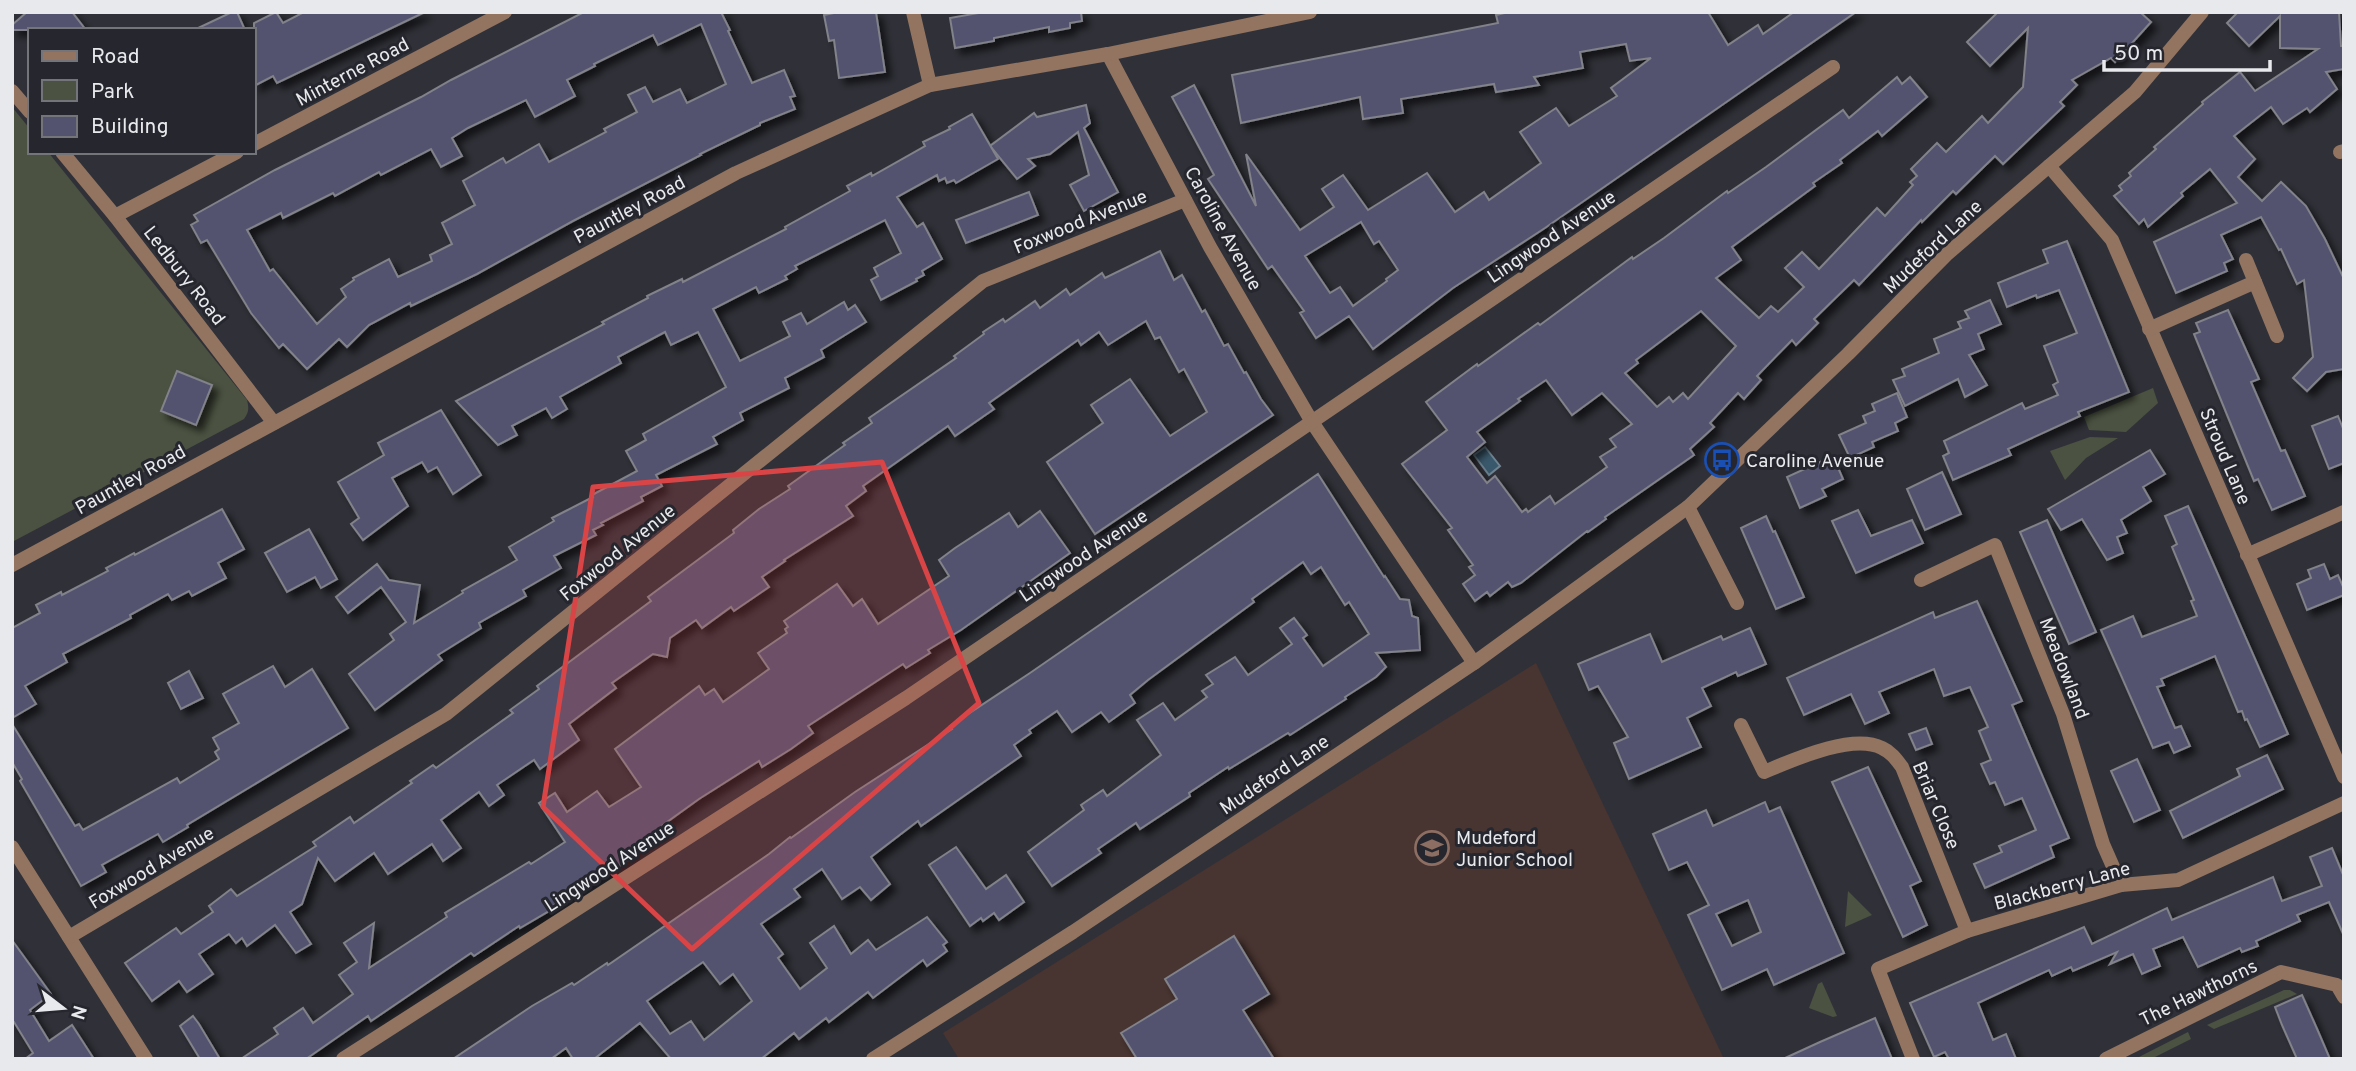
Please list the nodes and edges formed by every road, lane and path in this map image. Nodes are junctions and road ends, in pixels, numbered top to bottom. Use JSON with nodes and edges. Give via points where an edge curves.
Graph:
{"nodes":[{"id":1,"x":505,"y":12,"type":"edge"},
{"id":2,"x":913,"y":12,"type":"edge"},
{"id":3,"x":1310,"y":12,"type":"edge"},
{"id":4,"x":2202,"y":12,"type":"edge"},
{"id":5,"x":1108,"y":54,"type":"junction"},
{"id":6,"x":1833,"y":67,"type":"dead end"},
{"id":7,"x":930,"y":85,"type":"junction"},
{"id":8,"x":12,"y":91,"type":"edge"},
{"id":9,"x":28,"y":110,"type":"edge"},
{"id":10,"x":256,"y":143,"type":"edge"},
{"id":11,"x":64,"y":154,"type":"edge"},
{"id":12,"x":233,"y":154,"type":"edge"},
{"id":13,"x":2049,"y":166,"type":"junction"},
{"id":14,"x":1185,"y":200,"type":"junction"},
{"id":15,"x":115,"y":216,"type":"junction"},
{"id":16,"x":2246,"y":260,"type":"dead end"},
{"id":17,"x":2255,"y":282,"type":"junction"},
{"id":18,"x":2149,"y":329,"type":"junction"},
{"id":19,"x":2277,"y":336,"type":"dead end"},
{"id":20,"x":1312,"y":422,"type":"junction"},
{"id":21,"x":274,"y":423,"type":"junction"},
{"id":22,"x":1688,"y":508,"type":"junction"},
{"id":23,"x":2344,"y":512,"type":"edge"},
{"id":24,"x":2247,"y":555,"type":"junction"},
{"id":25,"x":12,"y":565,"type":"edge"},
{"id":26,"x":1920,"y":580,"type":"dead end"},
{"id":27,"x":1737,"y":603,"type":"dead end"},
{"id":28,"x":1474,"y":663,"type":"junction"},
{"id":29,"x":1741,"y":724,"type":"dead end"},
{"id":30,"x":2344,"y":777,"type":"edge"},
{"id":31,"x":2344,"y":803,"type":"edge"},
{"id":32,"x":12,"y":847,"type":"edge"},
{"id":33,"x":2121,"y":885,"type":"junction"},
{"id":34,"x":1967,"y":931,"type":"junction"},
{"id":35,"x":69,"y":937,"type":"junction"},
{"id":36,"x":2344,"y":997,"type":"edge"},
{"id":37,"x":146,"y":1059,"type":"edge"},
{"id":38,"x":343,"y":1059,"type":"edge"},
{"id":39,"x":873,"y":1059,"type":"edge"},
{"id":40,"x":1913,"y":1059,"type":"edge"},
{"id":41,"x":2106,"y":1059,"type":"edge"}],
"edges":[{"from":1,"to":10,"type":"street","name":"Minterne Road"},
{"from":2,"to":7,"type":"street"},
{"from":3,"to":5,"type":"street","name":"Pauntley Road"},
{"from":4,"to":13,"type":"street","name":"Mudeford Lane","via":[[2134,92]]},
{"from":5,"to":7,"type":"street","name":"Pauntley Road"},
{"from":5,"to":14,"type":"street","name":"Caroline Avenue"},
{"from":6,"to":20,"type":"street","name":"Lingwood Avenue"},
{"from":7,"to":21,"type":"street","name":"Pauntley Road","via":[[736,173]]},
{"from":8,"to":9,"type":"street"},
{"from":11,"to":15,"type":"street","name":"Ledbury Road"},
{"from":12,"to":15,"type":"street"},
{"from":13,"to":18,"type":"street","name":"Stroud Lane","via":[[2112,240]]},
{"from":13,"to":22,"type":"street","name":"Mudeford Lane","via":[[1946,255]]},
{"from":14,"to":20,"type":"street","name":"Caroline Avenue"},
{"from":14,"to":35,"type":"street","name":"Foxwood Avenue","via":[[983,281],[446,714]]},
{"from":15,"to":21,"type":"street","name":"Ledbury Road"},
{"from":16,"to":17,"type":"street"},
{"from":17,"to":18,"type":"street"},
{"from":17,"to":19,"type":"street"},
{"from":18,"to":24,"type":"street","name":"Stroud Lane"},
{"from":20,"to":28,"type":"street","name":"Caroline Avenue"},
{"from":20,"to":38,"type":"street","name":"Lingwood Avenue","via":[[906,698]]},
{"from":21,"to":25,"type":"street","name":"Pauntley Road"},
{"from":22,"to":27,"type":"street"},
{"from":22,"to":28,"type":"street","name":"Mudeford Lane"},
{"from":23,"to":24,"type":"street"},
{"from":24,"to":30,"type":"street","name":"Stroud Lane"},
{"from":26,"to":33,"type":"street","name":"Meadowland","via":[[1995,545],[2063,714],[2103,844]]},
{"from":28,"to":39,"type":"street","name":"Mudeford Lane","via":[[1073,932]]},
{"from":29,"to":34,"type":"street","name":"Briar Close","via":[[1764,772],[1809,753],[1864,743],[1892,753],[1902,767]]},
{"from":31,"to":33,"type":"street","name":"Blackberry Lane","via":[[2178,880]]},
{"from":32,"to":35,"type":"street"},
{"from":33,"to":34,"type":"street","name":"Blackberry Lane"},
{"from":34,"to":40,"type":"street","name":"Blackberry Lane","via":[[1878,969]]},
{"from":35,"to":37,"type":"street"},
{"from":36,"to":41,"type":"street","name":"The Hawthorns","via":[[2337,985],[2281,972]]}]}
